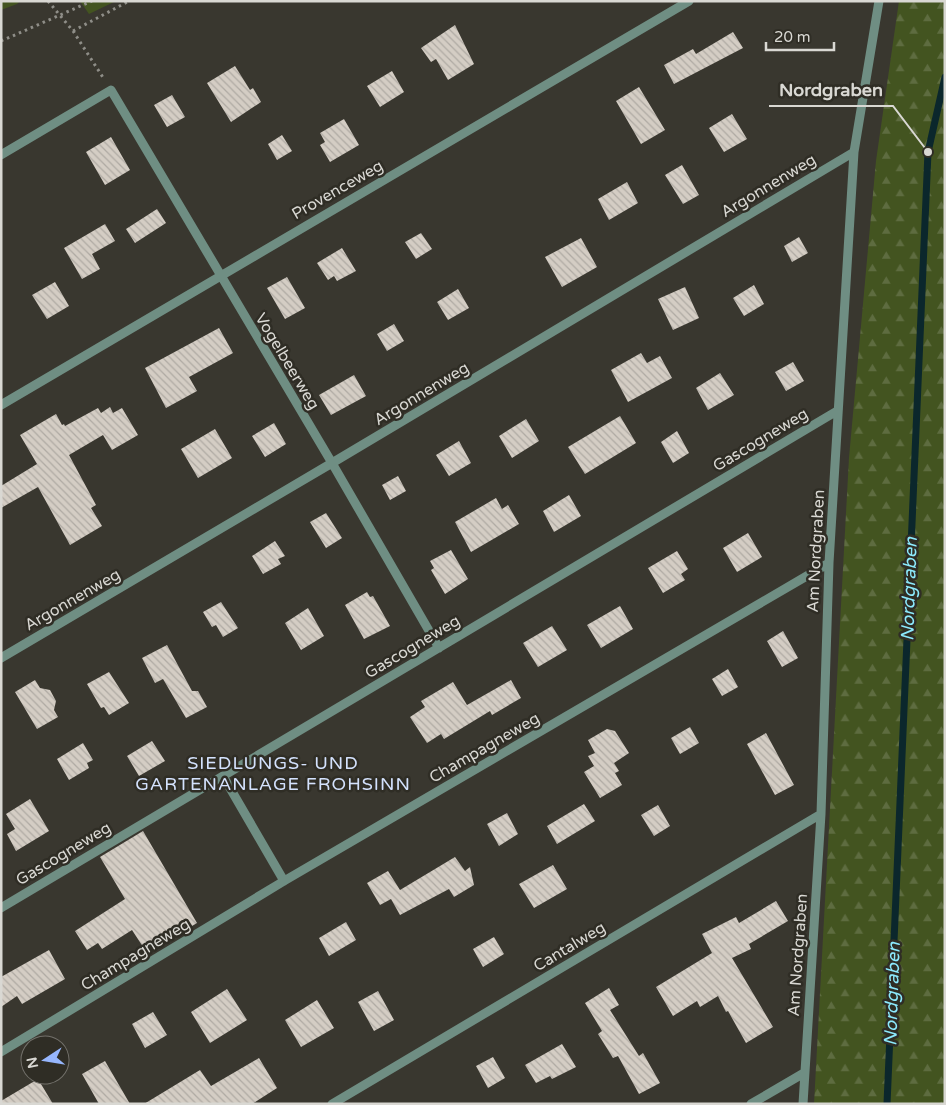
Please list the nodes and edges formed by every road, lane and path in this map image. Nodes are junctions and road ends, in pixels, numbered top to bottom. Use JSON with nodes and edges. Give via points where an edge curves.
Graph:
{"nodes":[{"id":1,"x":48,"y":1,"type":"edge"},
{"id":2,"x":92,"y":1,"type":"edge"},
{"id":3,"x":129,"y":1,"type":"edge"},
{"id":4,"x":689,"y":1,"type":"edge"},
{"id":5,"x":879,"y":1,"type":"edge"},
{"id":6,"x":60,"y":16,"type":"junction"},
{"id":7,"x":73,"y":31,"type":"junction"},
{"id":8,"x":1,"y":40,"type":"edge"},
{"id":9,"x":111,"y":90,"type":"junction"},
{"id":10,"x":854,"y":152,"type":"junction"},
{"id":11,"x":1,"y":155,"type":"edge"},
{"id":12,"x":220,"y":275,"type":"junction"},
{"id":13,"x":1,"y":405,"type":"edge"},
{"id":14,"x":837,"y":411,"type":"junction"},
{"id":15,"x":332,"y":463,"type":"junction"},
{"id":16,"x":828,"y":563,"type":"junction"},
{"id":17,"x":439,"y":648,"type":"junction"},
{"id":18,"x":1,"y":658,"type":"edge"},
{"id":19,"x":224,"y":776,"type":"junction"},
{"id":20,"x":821,"y":814,"type":"junction"},
{"id":21,"x":284,"y":881,"type":"junction"},
{"id":22,"x":1,"y":908,"type":"edge"},
{"id":23,"x":1,"y":1052,"type":"edge"},
{"id":24,"x":804,"y":1072,"type":"junction"},
{"id":25,"x":332,"y":1104,"type":"edge"},
{"id":26,"x":751,"y":1104,"type":"edge"},
{"id":27,"x":802,"y":1104,"type":"edge"}],
"edges":[{"from":1,"to":6,"type":"path"},
{"from":2,"to":6,"type":"path"},
{"from":3,"to":7,"type":"path"},
{"from":4,"to":12,"type":"lane","name":"Provenceweg"},
{"from":5,"to":10,"type":"lane","name":"Am Nordgraben"},
{"from":6,"to":7,"type":"path"},
{"from":6,"to":8,"type":"path"},
{"from":7,"to":9,"type":"path"},
{"from":9,"to":11,"type":"lane"},
{"from":9,"to":12,"type":"lane","name":"Vogelbeerweg"},
{"from":10,"to":14,"type":"lane","name":"Am Nordgraben"},
{"from":10,"to":15,"type":"lane","name":"Argonnenweg"},
{"from":12,"to":13,"type":"lane","name":"Provenceweg"},
{"from":12,"to":15,"type":"lane","name":"Vogelbeerweg"},
{"from":14,"to":16,"type":"lane","name":"Am Nordgraben"},
{"from":14,"to":17,"type":"lane","name":"Gascogneweg"},
{"from":15,"to":17,"type":"lane","name":"Vogelbeerweg"},
{"from":15,"to":18,"type":"lane","name":"Argonnenweg"},
{"from":16,"to":20,"type":"lane","name":"Am Nordgraben"},
{"from":16,"to":21,"type":"lane","name":"Champagneweg"},
{"from":17,"to":19,"type":"lane","name":"Gascogneweg"},
{"from":19,"to":21,"type":"lane"},
{"from":19,"to":22,"type":"lane","name":"Gascogneweg"},
{"from":20,"to":24,"type":"lane","name":"Am Nordgraben"},
{"from":20,"to":25,"type":"lane","name":"Cantalweg"},
{"from":21,"to":23,"type":"lane","name":"Champagneweg"},
{"from":24,"to":26,"type":"lane"},
{"from":24,"to":27,"type":"lane","name":"Am Nordgraben"}]}
